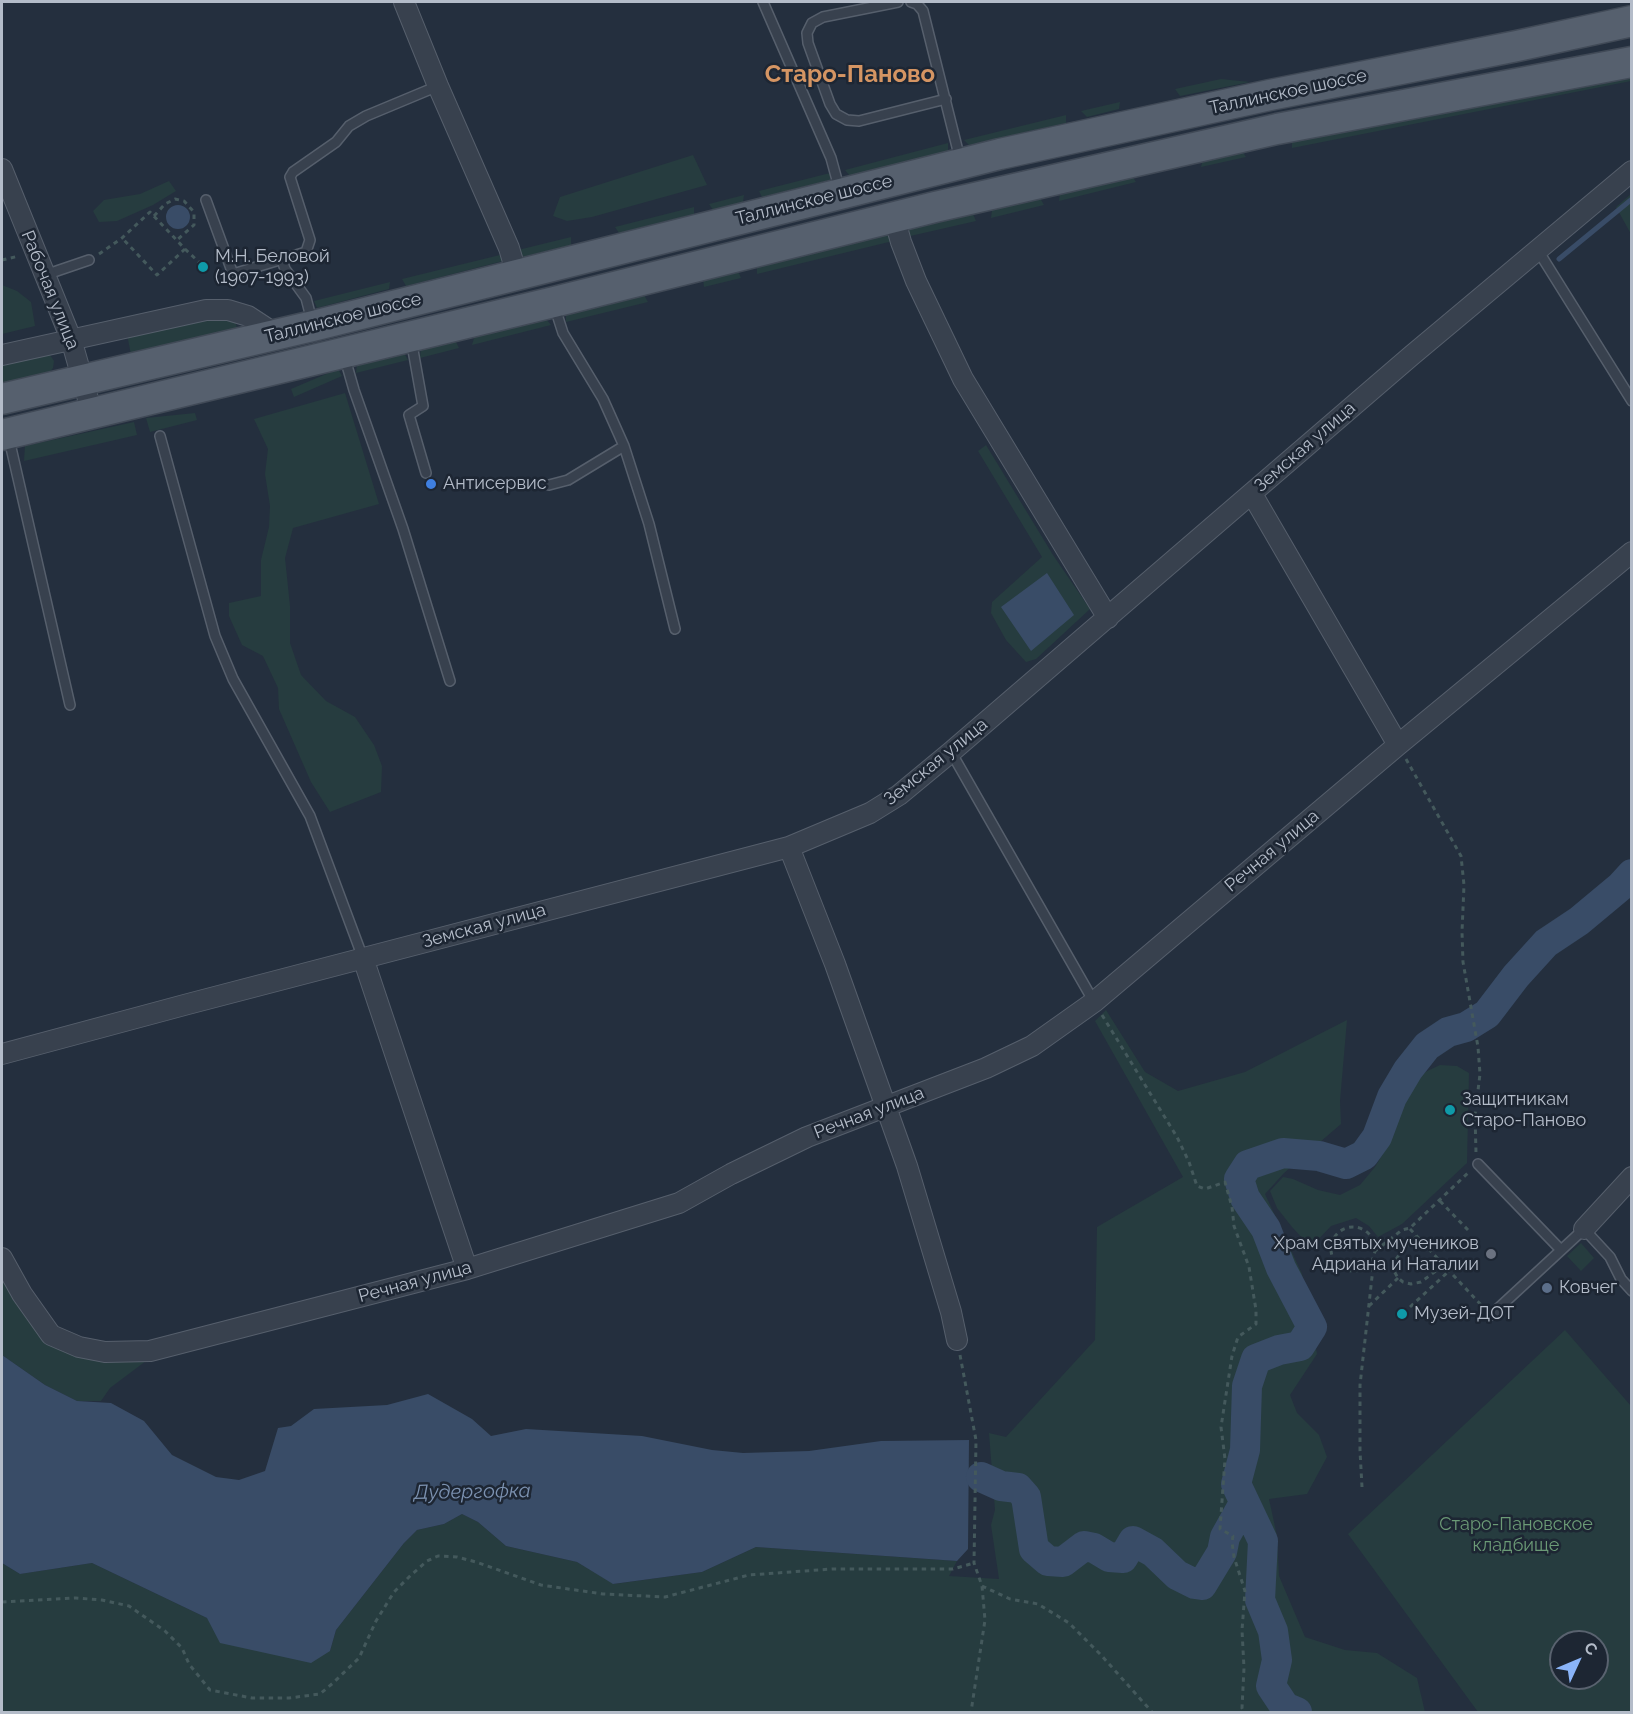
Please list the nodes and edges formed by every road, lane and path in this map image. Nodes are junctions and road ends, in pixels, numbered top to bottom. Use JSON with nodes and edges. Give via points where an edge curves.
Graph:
{"nodes":[{"id":1,"x":404,"y":2,"type":"edge"},
{"id":2,"x":763,"y":2,"type":"edge"},
{"id":3,"x":897,"y":2,"type":"edge"},
{"id":4,"x":911,"y":2,"type":"edge"},
{"id":5,"x":1632,"y":21,"type":"edge"},
{"id":6,"x":1632,"y":62,"type":"edge"},
{"id":7,"x":438,"y":86,"type":"junction"},
{"id":8,"x":946,"y":99,"type":"junction"},
{"id":9,"x":962,"y":164,"type":"junction"},
{"id":10,"x":2,"y":169,"type":"edge"},
{"id":11,"x":1632,"y":171,"type":"edge"},
{"id":12,"x":840,"y":194,"type":"junction"},
{"id":13,"x":206,"y":200,"type":"dead end"},
{"id":14,"x":154,"y":216,"type":"junction"},
{"id":15,"x":894,"y":217,"type":"junction"},
{"id":16,"x":122,"y":238,"type":"junction"},
{"id":17,"x":177,"y":241,"type":"junction"},
{"id":18,"x":185,"y":249,"type":"junction"},
{"id":19,"x":1538,"y":249,"type":"junction"},
{"id":20,"x":89,"y":260,"type":"joint"},
{"id":21,"x":282,"y":260,"type":"junction"},
{"id":22,"x":202,"y":266,"type":"dead end"},
{"id":23,"x":45,"y":275,"type":"junction"},
{"id":24,"x":517,"y":275,"type":"junction"},
{"id":25,"x":554,"y":302,"type":"junction"},
{"id":26,"x":313,"y":326,"type":"junction"},
{"id":27,"x":277,"y":335,"type":"junction"},
{"id":28,"x":411,"y":337,"type":"junction"},
{"id":29,"x":71,"y":339,"type":"junction"},
{"id":30,"x":344,"y":353,"type":"junction"},
{"id":31,"x":2,"y":355,"type":"edge"},
{"id":32,"x":84,"y":380,"type":"junction"},
{"id":33,"x":2,"y":399,"type":"edge"},
{"id":34,"x":1632,"y":401,"type":"edge"},
{"id":35,"x":92,"y":413,"type":"junction"},
{"id":36,"x":4,"y":434,"type":"edge"},
{"id":37,"x":160,"y":436,"type":"dead end"},
{"id":38,"x":624,"y":446,"type":"junction"},
{"id":39,"x":426,"y":473,"type":"dead end"},
{"id":40,"x":549,"y":485,"type":"dead end"},
{"id":41,"x":1252,"y":494,"type":"junction"},
{"id":42,"x":1632,"y":552,"type":"edge"},
{"id":43,"x":1108,"y":618,"type":"junction"},
{"id":44,"x":675,"y":629,"type":"dead end"},
{"id":45,"x":450,"y":681,"type":"dead end"},
{"id":46,"x":70,"y":705,"type":"dead end"},
{"id":47,"x":1398,"y":745,"type":"junction"},
{"id":48,"x":951,"y":752,"type":"junction"},
{"id":49,"x":789,"y":847,"type":"junction"},
{"id":50,"x":363,"y":958,"type":"junction"},
{"id":51,"x":1094,"y":1002,"type":"junction"},
{"id":52,"x":2,"y":1054,"type":"edge"},
{"id":53,"x":886,"y":1107,"type":"junction"},
{"id":54,"x":1478,"y":1164,"type":"junction"},
{"id":55,"x":1632,"y":1177,"type":"edge"},
{"id":56,"x":1440,"y":1201,"type":"junction"},
{"id":57,"x":1410,"y":1228,"type":"junction"},
{"id":58,"x":1584,"y":1229,"type":"junction"},
{"id":59,"x":1468,"y":1230,"type":"dead end"},
{"id":60,"x":1417,"y":1236,"type":"junction"},
{"id":61,"x":1560,"y":1249,"type":"junction"},
{"id":62,"x":1375,"y":1251,"type":"junction"},
{"id":63,"x":2,"y":1258,"type":"edge"},
{"id":64,"x":1369,"y":1265,"type":"junction"},
{"id":65,"x":1444,"y":1265,"type":"junction"},
{"id":66,"x":466,"y":1269,"type":"junction"},
{"id":67,"x":1449,"y":1271,"type":"junction"},
{"id":68,"x":1398,"y":1278,"type":"junction"},
{"id":69,"x":1632,"y":1291,"type":"edge"},
{"id":70,"x":1368,"y":1307,"type":"junction"},
{"id":71,"x":1410,"y":1307,"type":"dead end"},
{"id":72,"x":1491,"y":1315,"type":"joint"},
{"id":73,"x":957,"y":1340,"type":"joint"},
{"id":74,"x":1362,"y":1487,"type":"dead end"},
{"id":75,"x":974,"y":1563,"type":"junction"},
{"id":76,"x":982,"y":1586,"type":"junction"},
{"id":77,"x":2,"y":1602,"type":"edge"},
{"id":78,"x":971,"y":1713,"type":"edge"},
{"id":79,"x":1152,"y":1713,"type":"edge"},
{"id":80,"x":1244,"y":1713,"type":"edge"}],
"edges":[{"from":1,"to":7,"type":"street"},
{"from":2,"to":12,"type":"lane","via":[[831,158]]},
{"from":3,"to":8,"type":"lane","via":[[823,17],[812,23],[808,43],[830,104],[836,114],[859,121]]},
{"from":4,"to":8,"type":"lane","via":[[923,11]]},
{"from":5,"to":9,"type":"main road","name":"Таллинское шоссе","via":[[1270,95]]},
{"from":6,"to":15,"type":"main road","name":"Таллинское шоссе","via":[[1277,129]]},
{"from":7,"to":21,"type":"lane","via":[[349,126],[336,142],[293,172],[290,177],[310,246],[306,252]]},
{"from":7,"to":24,"type":"street"},
{"from":8,"to":9,"type":"lane"},
{"from":9,"to":12,"type":"main road","name":"Таллинское шоссе"},
{"from":10,"to":23,"type":"street","name":"Рабочая улица"},
{"from":11,"to":19,"type":"street","name":"Земская улица"},
{"from":12,"to":24,"type":"main road","name":"Таллинское шоссе"},
{"from":13,"to":21,"type":"lane","via":[[233,274]]},
{"from":14,"to":16,"type":"path","via":[[150,212]]},
{"from":14,"to":17,"type":"path"},
{"from":14,"to":17,"type":"path","via":[[165,204],[175,199],[184,201],[194,212],[194,225]]},
{"from":15,"to":25,"type":"main road","name":"Таллинское шоссе"},
{"from":15,"to":43,"type":"street","via":[[916,281],[963,379]]},
{"from":16,"to":18,"type":"path","via":[[157,275]]},
{"from":16,"to":20,"type":"path"},
{"from":17,"to":18,"type":"path"},
{"from":18,"to":22,"type":"path"},
{"from":19,"to":34,"type":"lane"},
{"from":19,"to":41,"type":"street","name":"Земская улица"},
{"from":20,"to":23,"type":"lane"},
{"from":21,"to":26,"type":"lane","via":[[306,298]]},
{"from":23,"to":29,"type":"street","name":"Рабочая улица"},
{"from":24,"to":26,"type":"main road","name":"Таллинское шоссе"},
{"from":25,"to":28,"type":"main road","name":"Таллинское шоссе"},
{"from":25,"to":38,"type":"lane","via":[[563,333],[603,399]]},
{"from":26,"to":27,"type":"main road","name":"Таллинское шоссе"},
{"from":27,"to":29,"type":"street","via":[[248,316],[228,310],[206,310]]},
{"from":27,"to":32,"type":"main road","name":"Таллинское шоссе"},
{"from":28,"to":30,"type":"main road","name":"Таллинское шоссе"},
{"from":28,"to":39,"type":"lane","via":[[423,406],[410,416]]},
{"from":29,"to":31,"type":"street"},
{"from":29,"to":32,"type":"street","name":"Рабочая улица"},
{"from":30,"to":35,"type":"main road","name":"Таллинское шоссе"},
{"from":30,"to":45,"type":"lane"},
{"from":32,"to":33,"type":"main road","name":"Таллинское шоссе"},
{"from":32,"to":35,"type":"street","name":"Рабочая улица"},
{"from":35,"to":36,"type":"main road","name":"Таллинское шоссе"},
{"from":36,"to":46,"type":"lane"},
{"from":37,"to":50,"type":"lane","via":[[215,636],[233,679],[310,816]]},
{"from":38,"to":40,"type":"lane","via":[[568,480]]},
{"from":38,"to":44,"type":"lane","via":[[649,524]]},
{"from":41,"to":43,"type":"street","name":"Земская улица"},
{"from":41,"to":47,"type":"street"},
{"from":42,"to":47,"type":"street","name":"Речная улица"},
{"from":43,"to":48,"type":"street","name":"Земская улица"},
{"from":47,"to":51,"type":"street","name":"Речная улица"},
{"from":47,"to":54,"type":"path","via":[[1461,856],[1463,962],[1480,1074],[1475,1116]]},
{"from":48,"to":49,"type":"street","name":"Земская улица","via":[[899,795],[870,813]]},
{"from":48,"to":51,"type":"lane"},
{"from":49,"to":50,"type":"street","name":"Земская улица"},
{"from":49,"to":53,"type":"street"},
{"from":50,"to":52,"type":"street","name":"Земская улица"},
{"from":50,"to":66,"type":"street"},
{"from":51,"to":53,"type":"street","name":"Речная улица","via":[[1023,1050]]},
{"from":51,"to":80,"type":"path","via":[[1177,1137],[1197,1186],[1205,1189],[1225,1182],[1234,1226],[1250,1267],[1256,1324],[1238,1337],[1221,1427],[1225,1460],[1221,1530],[1233,1536],[1234,1557],[1245,1591]]},
{"from":53,"to":66,"type":"street","name":"Речная улица","via":[[807,1137],[679,1203]]},
{"from":53,"to":73,"type":"street","via":[[925,1222]]},
{"from":54,"to":56,"type":"path"},
{"from":54,"to":61,"type":"lane"},
{"from":55,"to":58,"type":"street"},
{"from":56,"to":57,"type":"path"},
{"from":56,"to":59,"type":"path"},
{"from":57,"to":60,"type":"path"},
{"from":57,"to":62,"type":"path"},
{"from":58,"to":61,"type":"lane"},
{"from":58,"to":69,"type":"lane","via":[[1610,1257]]},
{"from":60,"to":65,"type":"path"},
{"from":60,"to":68,"type":"path","via":[[1395,1261]]},
{"from":61,"to":72,"type":"lane"},
{"from":62,"to":64,"type":"path"},
{"from":62,"to":64,"type":"path","via":[[1371,1236],[1359,1228],[1344,1229],[1333,1239],[1331,1253],[1338,1265],[1350,1271]]},
{"from":63,"to":66,"type":"street","name":"Речная улица","via":[[51,1335],[79,1347],[105,1352],[150,1352]]},
{"from":64,"to":70,"type":"path","via":[[1373,1268]]},
{"from":65,"to":67,"type":"path"},
{"from":65,"to":68,"type":"path","via":[[1421,1282],[1412,1284]]},
{"from":67,"to":71,"type":"path"},
{"from":67,"to":72,"type":"path"},
{"from":68,"to":70,"type":"path"},
{"from":70,"to":74,"type":"path","via":[[1360,1385]]},
{"from":73,"to":75,"type":"path","via":[[976,1440]]},
{"from":75,"to":76,"type":"path"},
{"from":75,"to":77,"type":"path","via":[[953,1569],[832,1569],[749,1575],[665,1597],[541,1585],[476,1562],[438,1556],[394,1592],[359,1658],[333,1683],[320,1694],[289,1698],[252,1698],[210,1690],[165,1630],[129,1606],[76,1598]]},
{"from":76,"to":78,"type":"path","via":[[985,1620]]},
{"from":76,"to":79,"type":"path","via":[[1010,1599],[1038,1604],[1069,1623]]}]}
